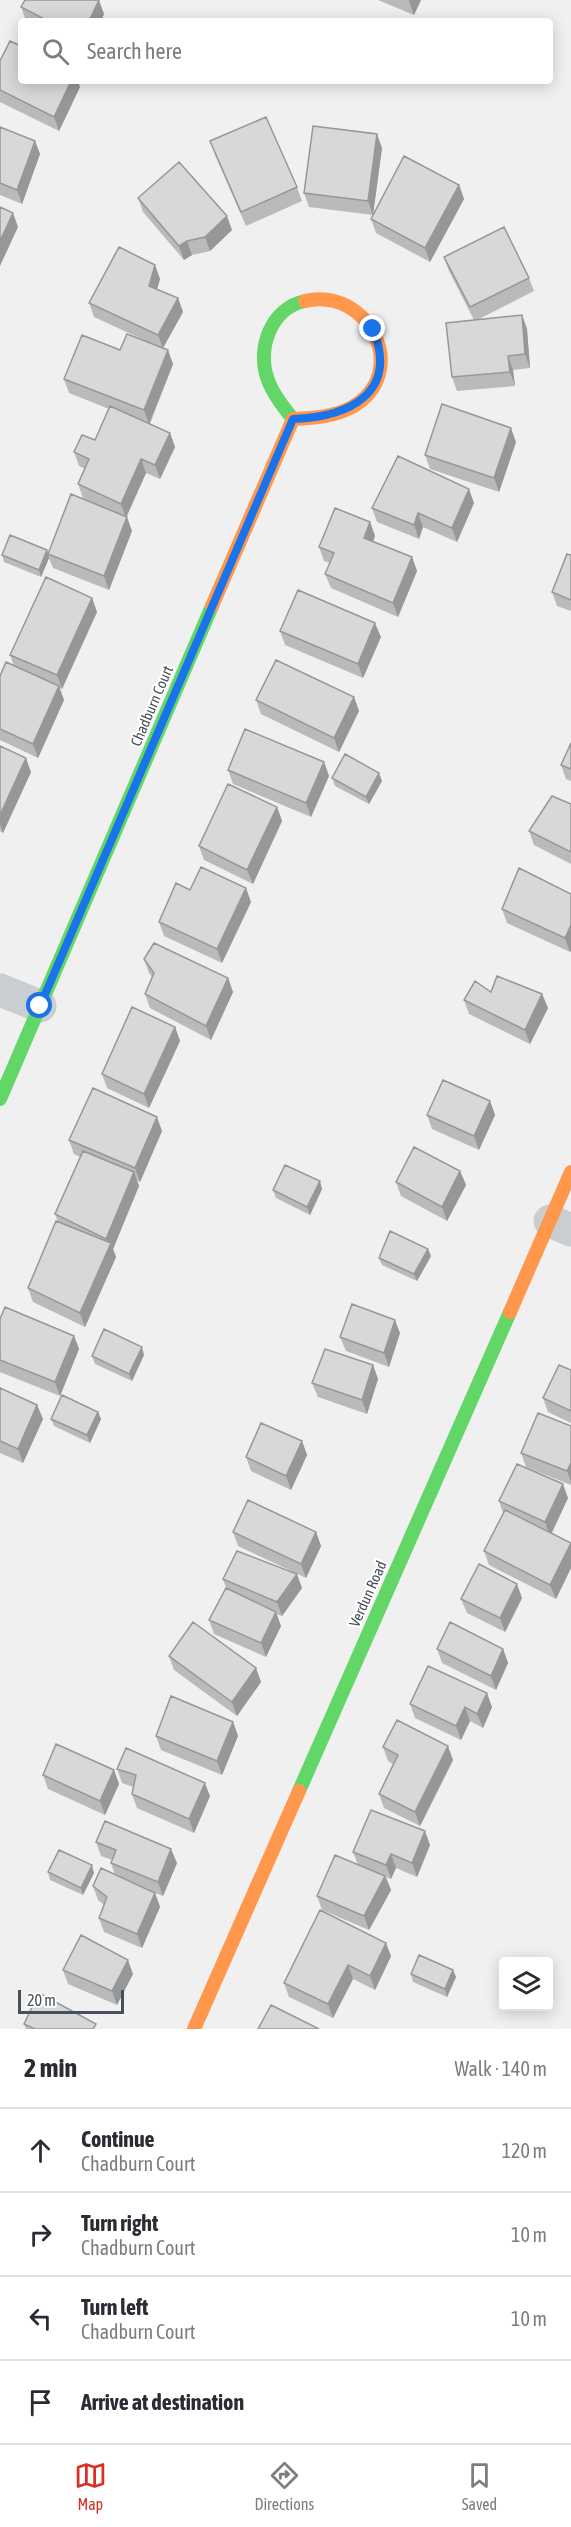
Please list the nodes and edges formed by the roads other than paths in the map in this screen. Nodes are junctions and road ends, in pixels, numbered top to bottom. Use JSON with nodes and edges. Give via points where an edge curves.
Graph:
{"nodes":[{"id":1,"x":293,"y":419,"type":"junction"},
{"id":2,"x":0,"y":990,"type":"edge"},
{"id":3,"x":40,"y":1006,"type":"junction"},
{"id":4,"x":0,"y":1099,"type":"edge"},
{"id":5,"x":571,"y":1172,"type":"edge"},
{"id":6,"x":561,"y":1225,"type":"edge"},
{"id":7,"x":194,"y":2029,"type":"edge"}],
"edges":[{"from":1,"to":1,"type":"street","via":[[278,400],[264,365],[266,336],[282,313],[303,300],[327,298],[360,312],[373,329],[382,357],[374,386],[353,406],[335,414]]},
{"from":1,"to":3,"type":"street","name":"Chadburn Court"},
{"from":2,"to":3,"type":"street"},
{"from":3,"to":4,"type":"street","name":"Chadburn Court"},
{"from":5,"to":6,"type":"street","name":"Verdun Road"},
{"from":6,"to":7,"type":"street","name":"Verdun Road"}]}
